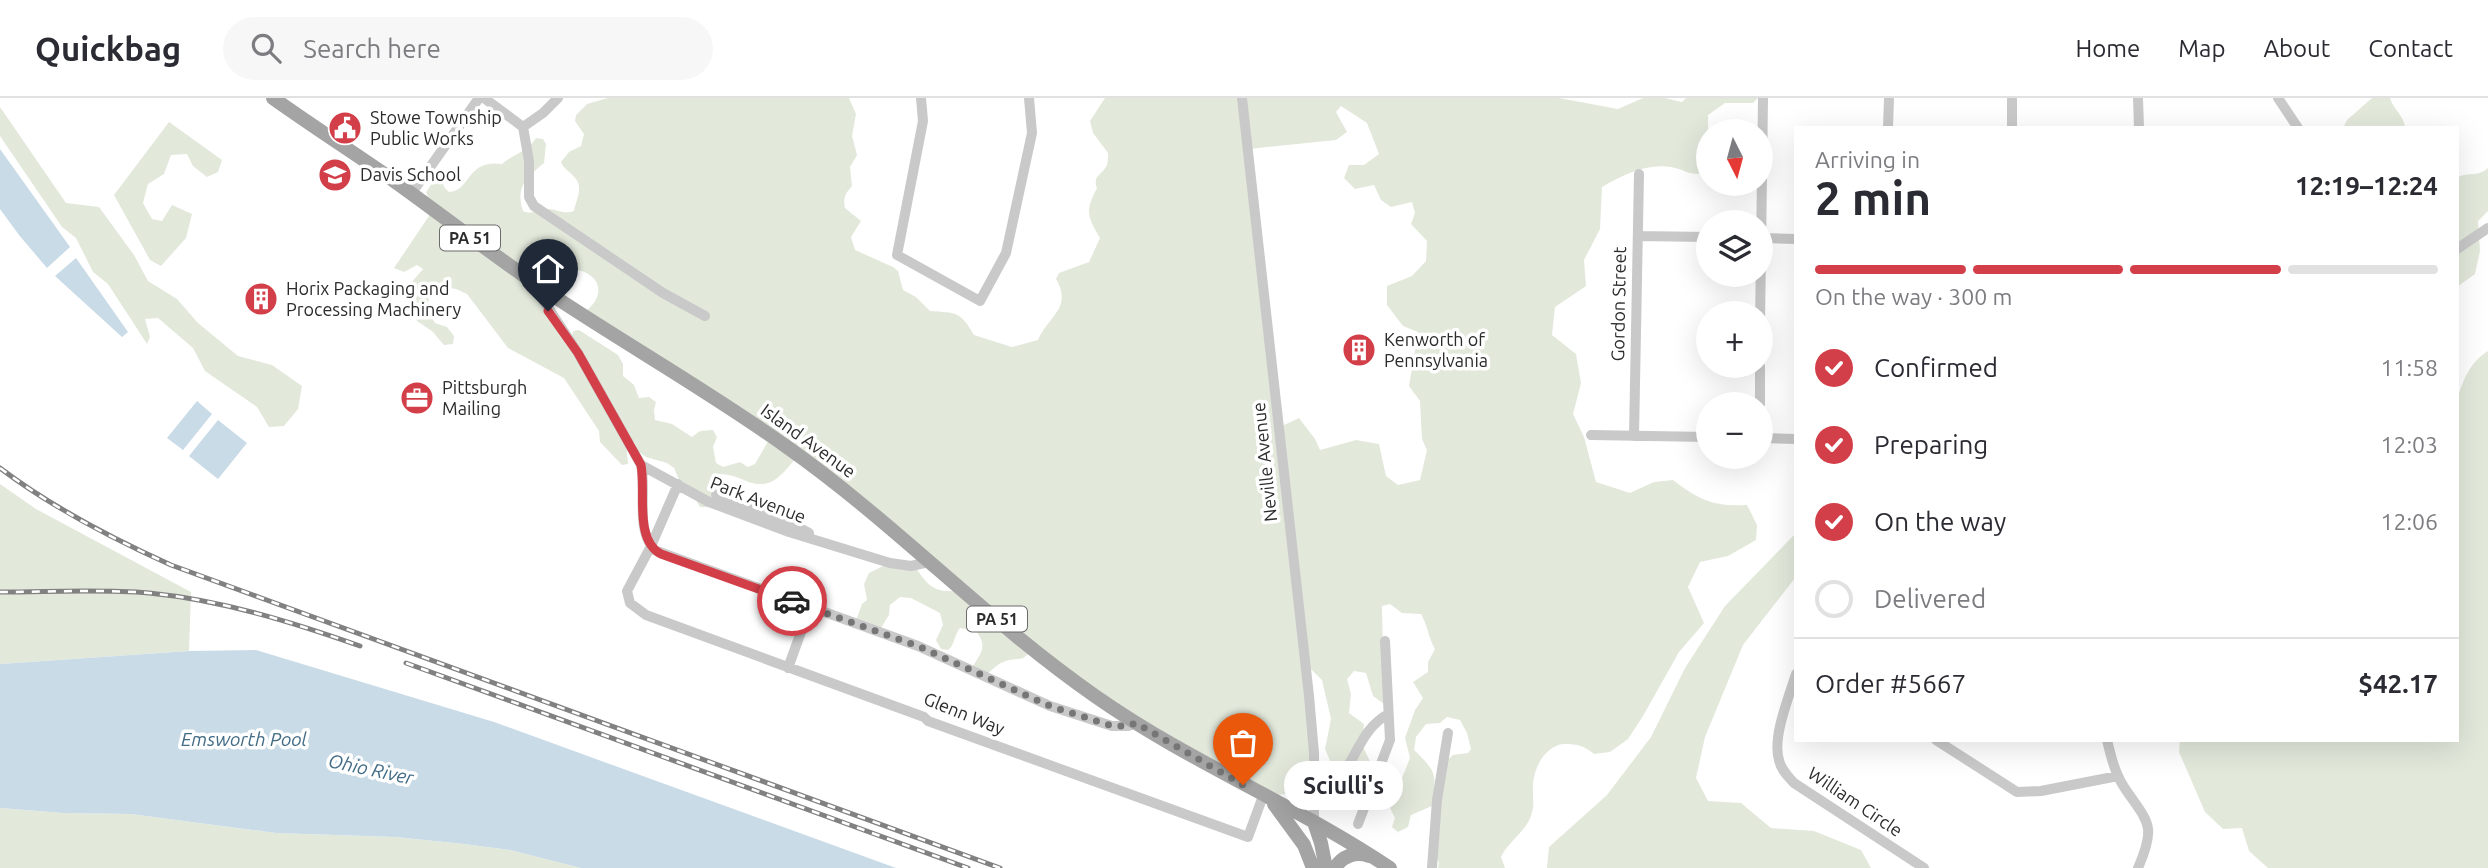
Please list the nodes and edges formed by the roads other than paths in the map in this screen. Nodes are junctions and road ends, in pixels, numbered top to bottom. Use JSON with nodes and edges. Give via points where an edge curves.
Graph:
{"nodes":[{"id":1,"x":273,"y":98,"type":"edge"},
{"id":2,"x":482,"y":98,"type":"edge"},
{"id":3,"x":558,"y":98,"type":"edge"},
{"id":4,"x":921,"y":98,"type":"edge"},
{"id":5,"x":1029,"y":98,"type":"edge"},
{"id":6,"x":1242,"y":98,"type":"edge"},
{"id":7,"x":1763,"y":98,"type":"edge"},
{"id":8,"x":1889,"y":98,"type":"edge"},
{"id":9,"x":2012,"y":98,"type":"edge"},
{"id":10,"x":2138,"y":98,"type":"edge"},
{"id":11,"x":2278,"y":98,"type":"edge"},
{"id":12,"x":1888,"y":126,"type":"edge"},
{"id":13,"x":2012,"y":126,"type":"edge"},
{"id":14,"x":2139,"y":126,"type":"edge"},
{"id":15,"x":2297,"y":126,"type":"edge"},
{"id":16,"x":523,"y":127,"type":"junction"},
{"id":17,"x":1639,"y":174,"type":"dead end"},
{"id":18,"x":411,"y":194,"type":"junction"},
{"id":19,"x":1761,"y":210,"type":"edge"},
{"id":20,"x":2488,"y":228,"type":"edge"},
{"id":21,"x":1638,"y":236,"type":"junction"},
{"id":22,"x":1696,"y":237,"type":"edge"},
{"id":23,"x":1773,"y":238,"type":"edge"},
{"id":24,"x":1794,"y":239,"type":"edge"},
{"id":25,"x":2459,"y":247,"type":"edge"},
{"id":26,"x":530,"y":281,"type":"junction"},
{"id":27,"x":705,"y":316,"type":"dead end"},
{"id":28,"x":1591,"y":435,"type":"dead end"},
{"id":29,"x":1634,"y":436,"type":"junction"},
{"id":30,"x":1696,"y":437,"type":"edge"},
{"id":31,"x":1773,"y":438,"type":"edge"},
{"id":32,"x":1794,"y":439,"type":"edge"},
{"id":33,"x":641,"y":465,"type":"junction"},
{"id":34,"x":678,"y":484,"type":"junction"},
{"id":35,"x":716,"y":495,"type":"dead end"},
{"id":36,"x":827,"y":543,"type":"junction"},
{"id":37,"x":651,"y":546,"type":"junction"},
{"id":38,"x":929,"y":562,"type":"junction"},
{"id":39,"x":810,"y":607,"type":"junction"},
{"id":40,"x":1385,"y":641,"type":"dead end"},
{"id":41,"x":788,"y":668,"type":"junction"},
{"id":42,"x":1794,"y":682,"type":"edge"},
{"id":43,"x":1388,"y":714,"type":"junction"},
{"id":44,"x":1136,"y":723,"type":"junction"},
{"id":45,"x":1448,"y":733,"type":"dead end"},
{"id":46,"x":1939,"y":742,"type":"edge"},
{"id":47,"x":2108,"y":742,"type":"edge"},
{"id":48,"x":2118,"y":776,"type":"junction"},
{"id":49,"x":1314,"y":790,"type":"junction"},
{"id":50,"x":1267,"y":798,"type":"junction"},
{"id":51,"x":1314,"y":822,"type":"junction"},
{"id":52,"x":1357,"y":824,"type":"dead end"},
{"id":53,"x":1377,"y":859,"type":"junction"},
{"id":54,"x":2142,"y":867,"type":"edge"},
{"id":55,"x":1315,"y":868,"type":"edge"},
{"id":56,"x":1326,"y":868,"type":"edge"},
{"id":57,"x":1335,"y":868,"type":"edge"},
{"id":58,"x":1390,"y":868,"type":"edge"},
{"id":59,"x":1432,"y":868,"type":"edge"},
{"id":60,"x":1924,"y":868,"type":"edge"}],
"edges":[{"from":1,"to":18,"type":"main road","name":"Island Avenue","number":"PA 51"},
{"from":2,"to":16,"type":"street"},
{"from":2,"to":18,"type":"street"},
{"from":3,"to":16,"type":"street"},
{"from":4,"to":5,"type":"street","via":[[923,121],[897,255],[981,301],[1006,253],[1032,133]]},
{"from":6,"to":49,"type":"street","name":"Neville Avenue","via":[[1309,696]]},
{"from":7,"to":19,"type":"street"},
{"from":8,"to":12,"type":"street"},
{"from":9,"to":13,"type":"street"},
{"from":10,"to":14,"type":"street"},
{"from":11,"to":15,"type":"street"},
{"from":16,"to":27,"type":"street","via":[[529,161],[528,197],[534,206]]},
{"from":17,"to":21,"type":"street","name":"Gordon Street"},
{"from":18,"to":26,"type":"main road","name":"Island Avenue","number":"PA 51"},
{"from":20,"to":25,"type":"street"},
{"from":21,"to":22,"type":"street"},
{"from":21,"to":29,"type":"street","name":"Gordon Street"},
{"from":23,"to":24,"type":"street"},
{"from":26,"to":33,"type":"street","via":[[578,353]]},
{"from":26,"to":38,"type":"main road","name":"Island Avenue","number":"PA 51","via":[[789,448]]},
{"from":28,"to":29,"type":"street"},
{"from":29,"to":30,"type":"street"},
{"from":31,"to":32,"type":"street"},
{"from":33,"to":34,"type":"street","name":"Park Avenue"},
{"from":33,"to":37,"type":"street","via":[[643,524]]},
{"from":34,"to":36,"type":"street","name":"Park Avenue","via":[[709,502]]},
{"from":34,"to":37,"type":"street"},
{"from":35,"to":36,"type":"street","name":"Park Avenue","via":[[792,524]]},
{"from":36,"to":38,"type":"street","name":"Park Avenue","via":[[890,563],[911,566]]},
{"from":37,"to":39,"type":"street","via":[[661,554]]},
{"from":37,"to":41,"type":"street","name":"Glenn Way","via":[[627,591],[636,610]]},
{"from":38,"to":44,"type":"main road","name":"Island Avenue","number":"PA 51","via":[[1025,643]]},
{"from":39,"to":41,"type":"street"},
{"from":39,"to":44,"type":"street","via":[[918,646],[1050,706],[1112,726]]},
{"from":40,"to":43,"type":"street"},
{"from":41,"to":50,"type":"street","name":"Glenn Way","via":[[1248,837]]},
{"from":42,"to":60,"type":"street","name":"William Circle","via":[[1777,748],[1785,773]]},
{"from":43,"to":49,"type":"street","via":[[1367,730],[1342,773]]},
{"from":43,"to":52,"type":"street","via":[[1388,749]]},
{"from":44,"to":50,"type":"main road","name":"Island Avenue","number":"PA 51"},
{"from":45,"to":59,"type":"street"},
{"from":46,"to":48,"type":"street","via":[[2017,792]]},
{"from":47,"to":48,"type":"street"},
{"from":48,"to":54,"type":"street","via":[[2148,826]]},
{"from":49,"to":51,"type":"street","name":"Neville Avenue"},
{"from":50,"to":51,"type":"main road","name":"Island Avenue","number":"PA 51"},
{"from":50,"to":55,"type":"main road","via":[[1304,845]]},
{"from":51,"to":53,"type":"main road","number":"PA 51"},
{"from":51,"to":55,"type":"main road"},
{"from":51,"to":56,"type":"main road"},
{"from":53,"to":57,"type":"main road","via":[[1364,854],[1349,856]]},
{"from":53,"to":58,"type":"main road","number":"PA 51"}]}
